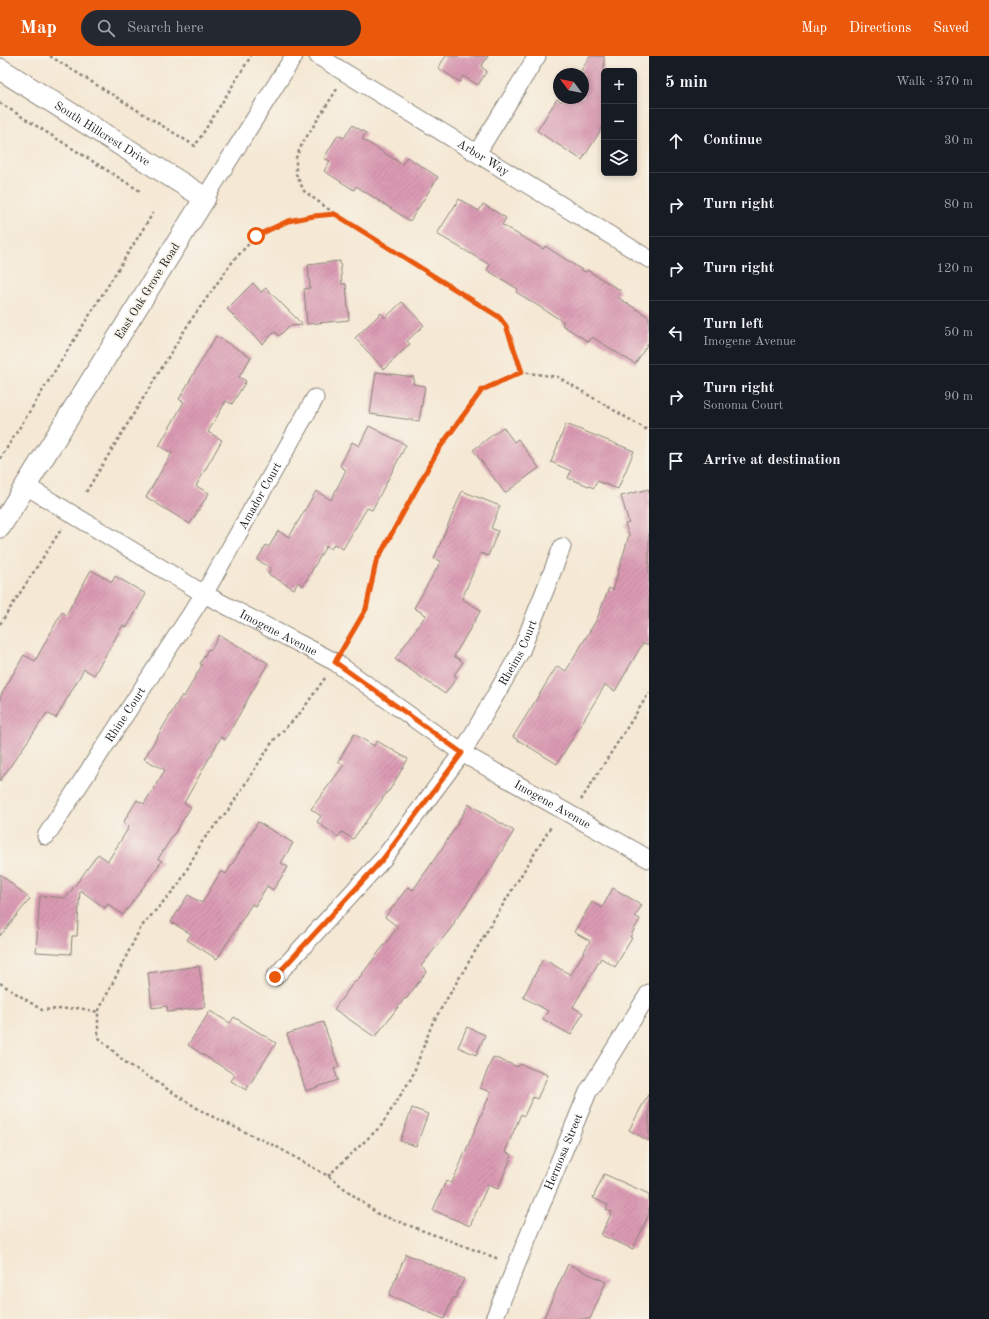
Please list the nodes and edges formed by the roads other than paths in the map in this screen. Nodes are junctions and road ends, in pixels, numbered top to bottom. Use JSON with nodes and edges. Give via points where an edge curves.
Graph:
{"nodes":[{"id":1,"x":294,"y":56,"type":"edge"},
{"id":2,"x":318,"y":56,"type":"edge"},
{"id":3,"x":538,"y":56,"type":"edge"},
{"id":4,"x":0,"y":69,"type":"edge"},
{"id":5,"x":477,"y":153,"type":"junction"},
{"id":6,"x":205,"y":198,"type":"junction"},
{"id":7,"x":649,"y":259,"type":"edge"},
{"id":8,"x":315,"y":398,"type":"dead end"},
{"id":9,"x":26,"y":486,"type":"junction"},
{"id":10,"x":0,"y":527,"type":"edge"},
{"id":11,"x":562,"y":547,"type":"dead end"},
{"id":12,"x":204,"y":594,"type":"junction"},
{"id":13,"x":462,"y":753,"type":"junction"},
{"id":14,"x":46,"y":836,"type":"dead end"},
{"id":15,"x":649,"y":859,"type":"edge"},
{"id":16,"x":275,"y":977,"type":"dead end"},
{"id":17,"x":649,"y":993,"type":"edge"},
{"id":18,"x":494,"y":1319,"type":"edge"}],
"edges":[{"from":1,"to":6,"type":"street","name":"East Oak Grove Road"},
{"from":2,"to":5,"type":"street","name":"Arbor Way"},
{"from":3,"to":5,"type":"street"},
{"from":4,"to":6,"type":"street","name":"South Hillcrest Drive"},
{"from":5,"to":7,"type":"street","name":"Arbor Way"},
{"from":6,"to":9,"type":"street","name":"East Oak Grove Road"},
{"from":8,"to":12,"type":"street","name":"Amador Court"},
{"from":9,"to":10,"type":"street","name":"East Oak Grove Road"},
{"from":9,"to":12,"type":"street","name":"Imogene Avenue"},
{"from":11,"to":13,"type":"street","name":"Rheims Court","via":[[521,651]]},
{"from":12,"to":13,"type":"street","name":"Imogene Avenue","via":[[335,662]]},
{"from":12,"to":14,"type":"street","name":"Rhine Court"},
{"from":13,"to":15,"type":"street","name":"Imogene Avenue"},
{"from":13,"to":16,"type":"street","name":"Rheims Court","via":[[383,859]]},
{"from":17,"to":18,"type":"street","name":"Hermosa Street","via":[[588,1092]]}]}
